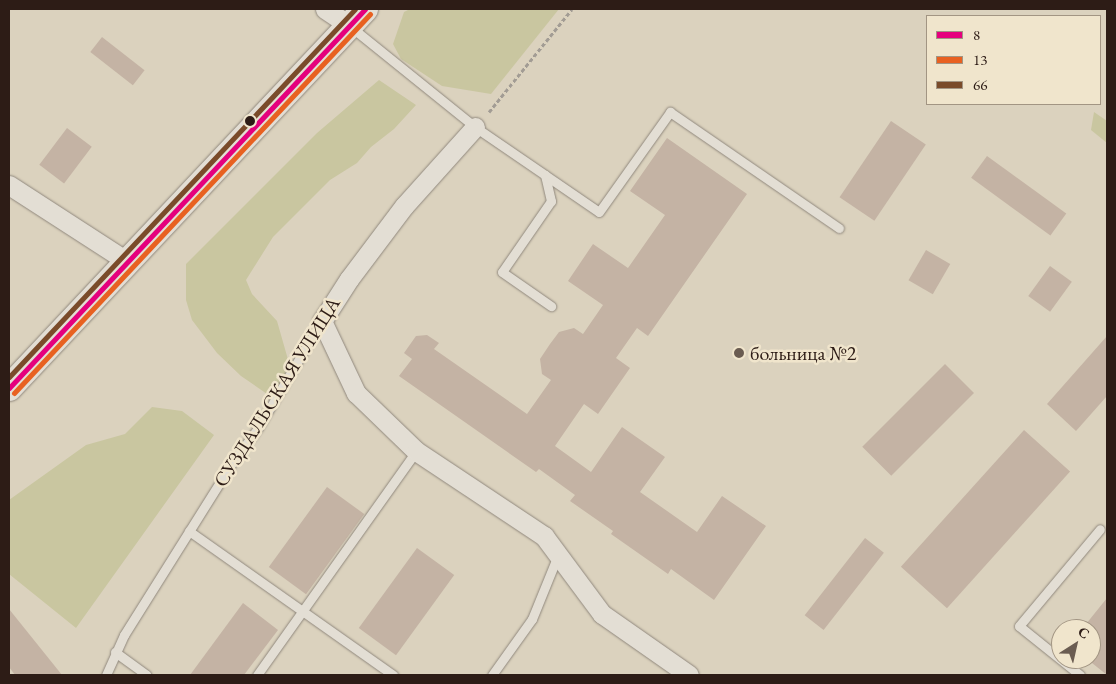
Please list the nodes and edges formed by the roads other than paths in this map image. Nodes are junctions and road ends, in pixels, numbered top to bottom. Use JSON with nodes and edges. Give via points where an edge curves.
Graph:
{"nodes":[{"id":1,"x":325,"y":9,"type":"edge"},
{"id":2,"x":357,"y":17,"type":"edge"},
{"id":3,"x":475,"y":128,"type":"junction"},
{"id":4,"x":545,"y":175,"type":"junction"},
{"id":5,"x":9,"y":185,"type":"edge"},
{"id":6,"x":839,"y":228,"type":"dead end"},
{"id":7,"x":128,"y":262,"type":"junction"},
{"id":8,"x":551,"y":306,"type":"dead end"},
{"id":9,"x":322,"y":321,"type":"junction"},
{"id":10,"x":9,"y":388,"type":"edge"},
{"id":11,"x":416,"y":451,"type":"junction"},
{"id":12,"x":1100,"y":529,"type":"dead end"},
{"id":13,"x":189,"y":531,"type":"junction"},
{"id":14,"x":558,"y":554,"type":"junction"},
{"id":15,"x":302,"y":612,"type":"junction"},
{"id":16,"x":115,"y":652,"type":"junction"},
{"id":17,"x":106,"y":675,"type":"edge"},
{"id":18,"x":147,"y":675,"type":"edge"},
{"id":19,"x":257,"y":675,"type":"edge"},
{"id":20,"x":393,"y":675,"type":"edge"},
{"id":21,"x":492,"y":675,"type":"edge"},
{"id":22,"x":689,"y":675,"type":"edge"},
{"id":23,"x":1080,"y":675,"type":"edge"}],
"edges":[{"from":1,"to":2,"type":"street"},
{"from":2,"to":3,"type":"lane"},
{"from":2,"to":7,"type":"main road"},
{"from":3,"to":4,"type":"lane"},
{"from":3,"to":9,"type":"street","name":"СУЗДАЛЬСКАЯ УЛИЦА","via":[[404,206]]},
{"from":4,"to":6,"type":"lane","via":[[599,212],[670,112]]},
{"from":4,"to":8,"type":"lane","via":[[551,201],[502,272]]},
{"from":5,"to":7,"type":"street"},
{"from":7,"to":10,"type":"main road"},
{"from":9,"to":11,"type":"street","via":[[356,393]]},
{"from":9,"to":13,"type":"lane","name":"СУЗДАЛЬСКАЯ УЛИЦА","via":[[258,428]]},
{"from":11,"to":14,"type":"street","via":[[544,536]]},
{"from":11,"to":15,"type":"lane"},
{"from":12,"to":23,"type":"lane","via":[[1019,626]]},
{"from":13,"to":15,"type":"lane"},
{"from":13,"to":16,"type":"lane","name":"СУЗДАЛЬСКАЯ УЛИЦА"},
{"from":14,"to":21,"type":"lane","via":[[532,618]]},
{"from":14,"to":22,"type":"street","via":[[602,614]]},
{"from":15,"to":19,"type":"lane"},
{"from":15,"to":20,"type":"lane"},
{"from":16,"to":17,"type":"lane","name":"СУЗДАЛЬСКАЯ УЛИЦА"},
{"from":16,"to":18,"type":"lane"}]}
